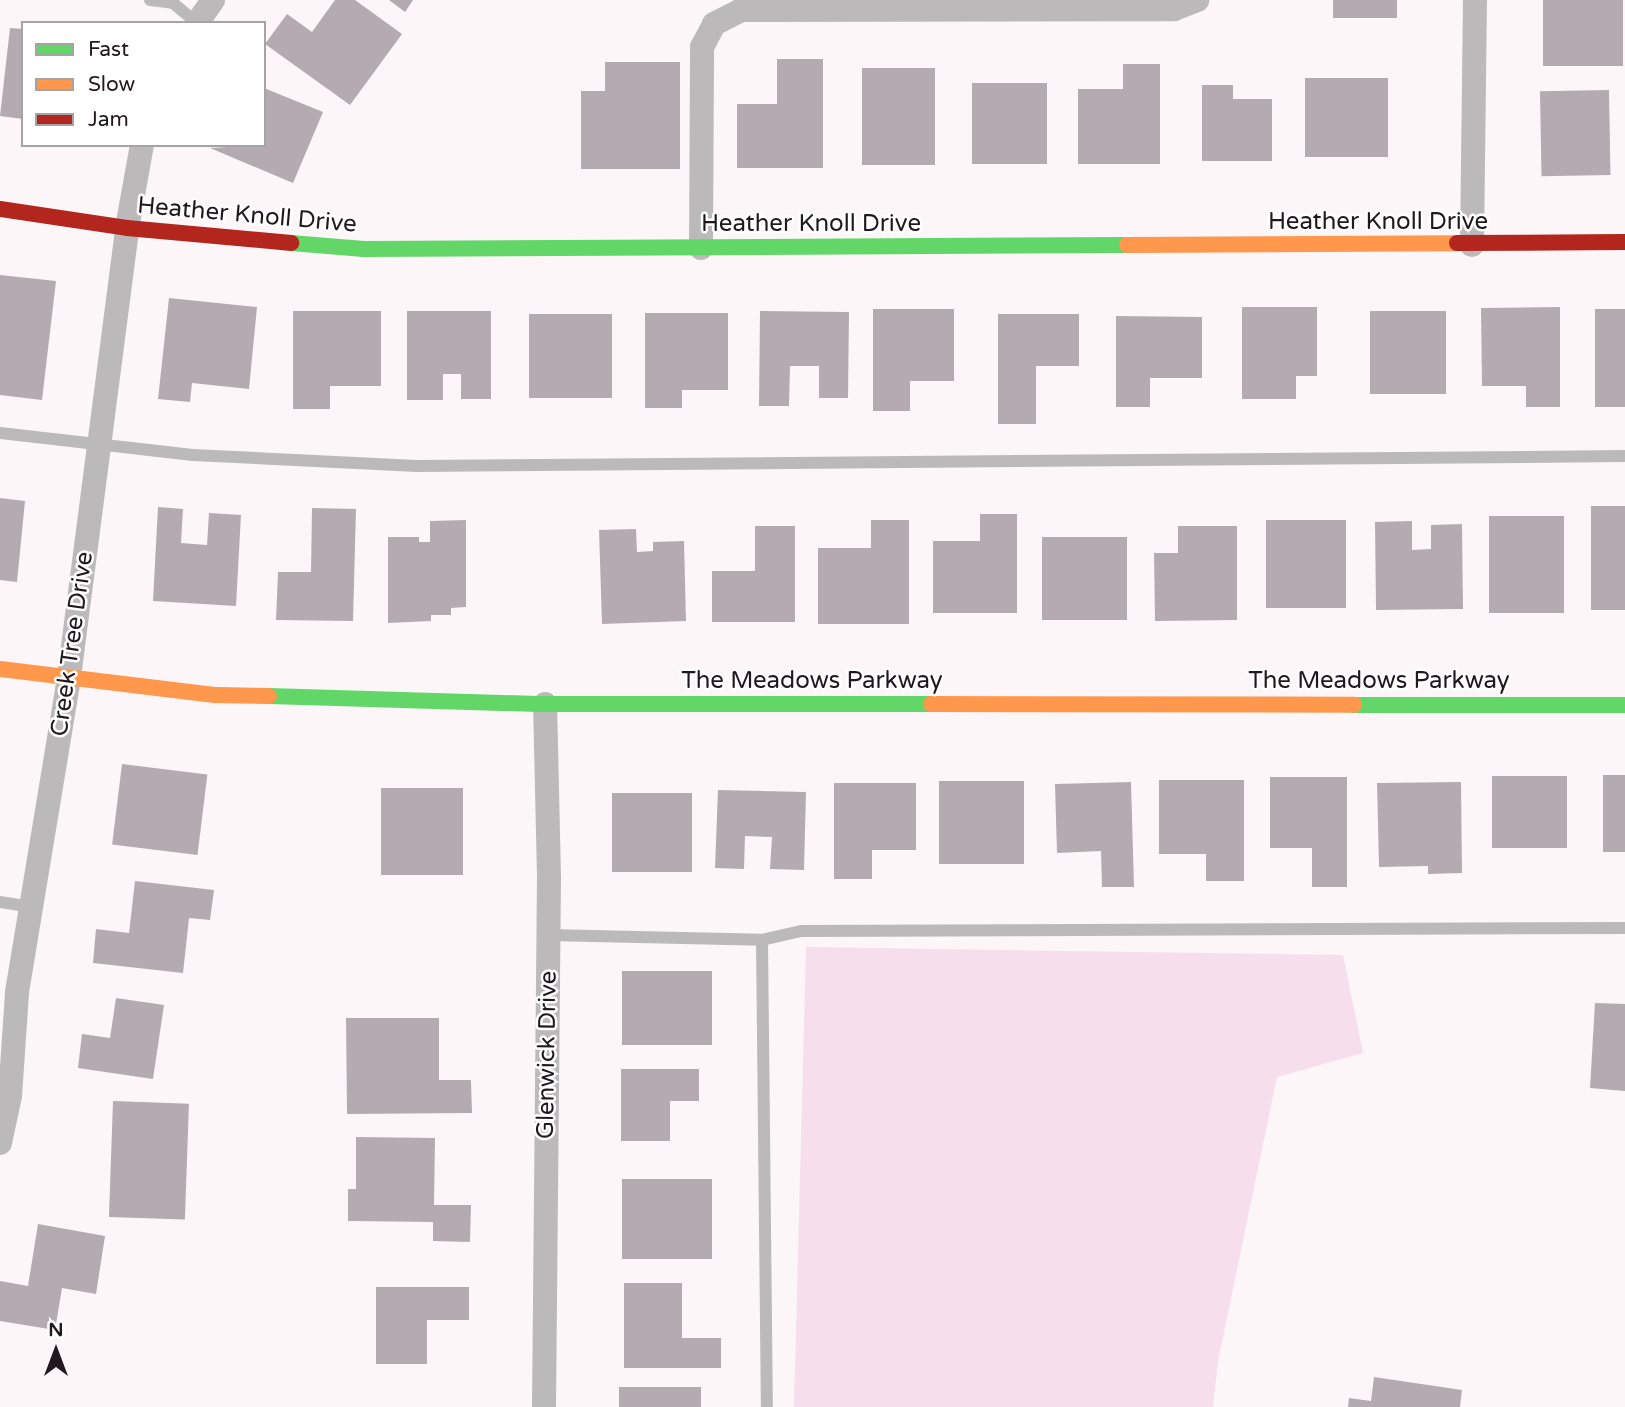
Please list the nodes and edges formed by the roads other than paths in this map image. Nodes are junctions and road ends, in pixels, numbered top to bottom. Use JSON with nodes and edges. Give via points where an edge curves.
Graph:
{"nodes":[{"id":1,"x":150,"y":0,"type":"edge"},
{"id":2,"x":213,"y":0,"type":"edge"},
{"id":3,"x":1197,"y":0,"type":"edge"},
{"id":4,"x":1475,"y":0,"type":"edge"},
{"id":5,"x":195,"y":21,"type":"edge"},
{"id":6,"x":198,"y":21,"type":"edge"},
{"id":7,"x":142,"y":147,"type":"edge"},
{"id":8,"x":0,"y":209,"type":"edge"},
{"id":9,"x":127,"y":228,"type":"junction"},
{"id":10,"x":1625,"y":242,"type":"edge"},
{"id":11,"x":1472,"y":244,"type":"junction"},
{"id":12,"x":701,"y":248,"type":"junction"},
{"id":13,"x":0,"y":433,"type":"edge"},
{"id":14,"x":101,"y":446,"type":"junction"},
{"id":15,"x":1625,"y":456,"type":"edge"},
{"id":16,"x":0,"y":669,"type":"edge"},
{"id":17,"x":69,"y":677,"type":"junction"},
{"id":18,"x":545,"y":704,"type":"junction"},
{"id":19,"x":1625,"y":705,"type":"edge"},
{"id":20,"x":0,"y":902,"type":"edge"},
{"id":21,"x":32,"y":906,"type":"junction"},
{"id":22,"x":1625,"y":928,"type":"edge"},
{"id":23,"x":548,"y":935,"type":"junction"},
{"id":24,"x":762,"y":940,"type":"junction"},
{"id":25,"x":1,"y":1143,"type":"edge"},
{"id":26,"x":544,"y":1407,"type":"edge"},
{"id":27,"x":767,"y":1407,"type":"edge"}],
"edges":[{"from":1,"to":5,"type":"lane","via":[[173,3]]},
{"from":2,"to":6,"type":"street"},
{"from":3,"to":12,"type":"street","via":[[1174,9],[741,10],[714,24],[702,47]]},
{"from":4,"to":11,"type":"street"},
{"from":7,"to":9,"type":"street","name":"Creek Tree Drive"},
{"from":8,"to":9,"type":"street","name":"Heather Knoll Drive"},
{"from":9,"to":12,"type":"street","name":"Heather Knoll Drive","via":[[364,249]]},
{"from":9,"to":14,"type":"street","name":"Creek Tree Drive"},
{"from":10,"to":11,"type":"street","name":"Heather Knoll Drive"},
{"from":11,"to":12,"type":"street","name":"Heather Knoll Drive"},
{"from":13,"to":14,"type":"lane"},
{"from":14,"to":15,"type":"lane","via":[[444,467]]},
{"from":14,"to":17,"type":"street","name":"Creek Tree Drive"},
{"from":16,"to":17,"type":"street","name":"The Meadows Parkway"},
{"from":17,"to":18,"type":"street","name":"The Meadows Parkway","via":[[216,695]]},
{"from":17,"to":21,"type":"street","name":"Creek Tree Drive"},
{"from":18,"to":19,"type":"street","name":"The Meadows Parkway"},
{"from":18,"to":23,"type":"street","name":"Glenwick Drive"},
{"from":20,"to":21,"type":"lane"},
{"from":21,"to":25,"type":"street","name":"Creek Tree Drive","via":[[17,992]]},
{"from":22,"to":24,"type":"lane","via":[[801,931]]},
{"from":23,"to":24,"type":"lane"},
{"from":23,"to":26,"type":"street","name":"Glenwick Drive"},
{"from":24,"to":27,"type":"lane"}]}
